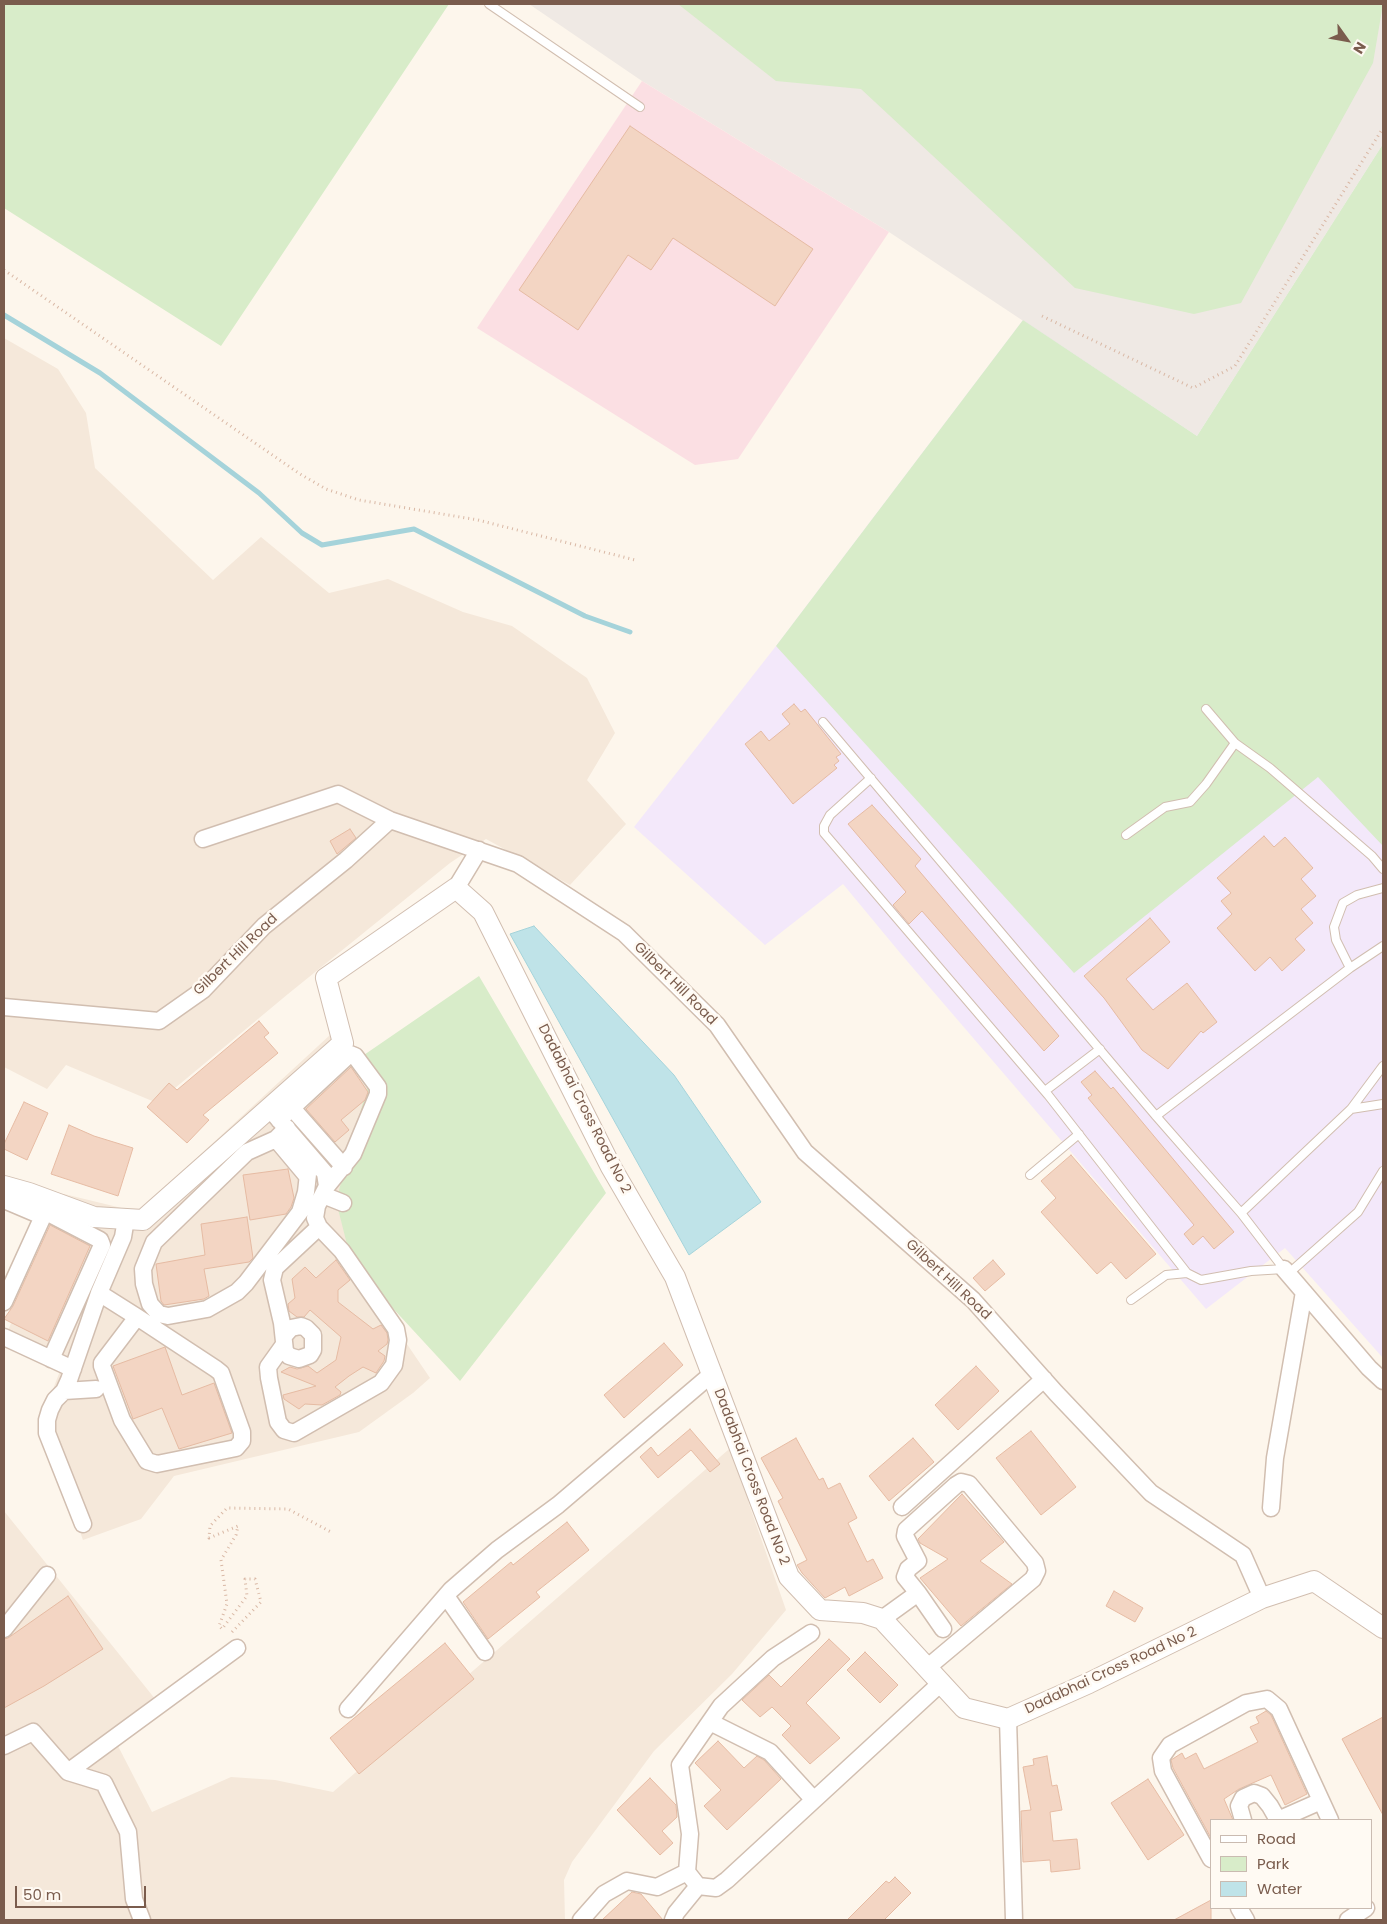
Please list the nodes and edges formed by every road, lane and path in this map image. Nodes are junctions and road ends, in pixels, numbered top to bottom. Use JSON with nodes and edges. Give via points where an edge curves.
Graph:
{"nodes":[{"id":1,"x":489,"y":4,"type":"edge"},
{"id":2,"x":640,"y":107,"type":"dead end"},
{"id":3,"x":1383,"y":128,"type":"edge"},
{"id":4,"x":4,"y":270,"type":"edge"},
{"id":5,"x":1042,"y":316,"type":"dead end"},
{"id":6,"x":635,"y":560,"type":"dead end"},
{"id":7,"x":1206,"y":709,"type":"dead end"},
{"id":8,"x":823,"y":722,"type":"dead end"},
{"id":9,"x":1235,"y":742,"type":"junction"},
{"id":10,"x":871,"y":778,"type":"junction"},
{"id":11,"x":390,"y":820,"type":"junction"},
{"id":12,"x":1126,"y":835,"type":"dead end"},
{"id":13,"x":203,"y":838,"type":"dead end"},
{"id":14,"x":479,"y":850,"type":"junction"},
{"id":15,"x":1383,"y":869,"type":"edge"},
{"id":16,"x":456,"y":888,"type":"junction"},
{"id":17,"x":1383,"y":888,"type":"edge"},
{"id":18,"x":1383,"y":946,"type":"edge"},
{"id":19,"x":1350,"y":968,"type":"junction"},
{"id":20,"x":4,"y":1007,"type":"edge"},
{"id":21,"x":1100,"y":1049,"type":"junction"},
{"id":22,"x":1383,"y":1066,"type":"edge"},
{"id":23,"x":1048,"y":1095,"type":"junction"},
{"id":24,"x":1383,"y":1104,"type":"edge"},
{"id":25,"x":292,"y":1108,"type":"junction"},
{"id":26,"x":1351,"y":1109,"type":"junction"},
{"id":27,"x":1156,"y":1116,"type":"junction"},
{"id":28,"x":281,"y":1127,"type":"junction"},
{"id":29,"x":308,"y":1127,"type":"junction"},
{"id":30,"x":1079,"y":1134,"type":"junction"},
{"id":31,"x":310,"y":1156,"type":"junction"},
{"id":32,"x":344,"y":1167,"type":"junction"},
{"id":33,"x":1383,"y":1171,"type":"edge"},
{"id":34,"x":1030,"y":1175,"type":"dead end"},
{"id":35,"x":307,"y":1176,"type":"junction"},
{"id":36,"x":4,"y":1186,"type":"edge"},
{"id":37,"x":325,"y":1190,"type":"junction"},
{"id":38,"x":4,"y":1200,"type":"edge"},
{"id":39,"x":343,"y":1203,"type":"dead end"},
{"id":40,"x":40,"y":1206,"type":"junction"},
{"id":41,"x":1241,"y":1212,"type":"junction"},
{"id":42,"x":126,"y":1219,"type":"junction"},
{"id":43,"x":318,"y":1227,"type":"junction"},
{"id":44,"x":1286,"y":1272,"type":"junction"},
{"id":45,"x":1187,"y":1273,"type":"junction"},
{"id":46,"x":1304,"y":1292,"type":"junction"},
{"id":47,"x":99,"y":1293,"type":"junction"},
{"id":48,"x":4,"y":1294,"type":"edge"},
{"id":49,"x":1131,"y":1300,"type":"dead end"},
{"id":50,"x":4,"y":1302,"type":"edge"},
{"id":51,"x":137,"y":1317,"type":"junction"},
{"id":52,"x":4,"y":1337,"type":"edge"},
{"id":53,"x":51,"y":1359,"type":"junction"},
{"id":54,"x":73,"y":1369,"type":"junction"},
{"id":55,"x":713,"y":1373,"type":"junction"},
{"id":56,"x":1044,"y":1379,"type":"junction"},
{"id":57,"x":1383,"y":1381,"type":"edge"},
{"id":58,"x":96,"y":1389,"type":"dead end"},
{"id":59,"x":64,"y":1391,"type":"junction"},
{"id":60,"x":902,"y":1507,"type":"dead end"},
{"id":61,"x":1272,"y":1508,"type":"dead end"},
{"id":62,"x":83,"y":1524,"type":"dead end"},
{"id":63,"x":331,"y":1532,"type":"dead end"},
{"id":64,"x":47,"y":1575,"type":"dead end"},
{"id":65,"x":446,"y":1596,"type":"junction"},
{"id":66,"x":1262,"y":1598,"type":"junction"},
{"id":67,"x":915,"y":1601,"type":"junction"},
{"id":68,"x":885,"y":1622,"type":"junction"},
{"id":69,"x":4,"y":1628,"type":"edge"},
{"id":70,"x":1383,"y":1628,"type":"edge"},
{"id":71,"x":944,"y":1629,"type":"dead end"},
{"id":72,"x":811,"y":1633,"type":"dead end"},
{"id":73,"x":232,"y":1642,"type":"joint"},
{"id":74,"x":485,"y":1652,"type":"dead end"},
{"id":75,"x":928,"y":1667,"type":"junction"},
{"id":76,"x":942,"y":1682,"type":"junction"},
{"id":77,"x":348,"y":1710,"type":"dead end"},
{"id":78,"x":1008,"y":1719,"type":"junction"},
{"id":79,"x":710,"y":1722,"type":"junction"},
{"id":80,"x":4,"y":1746,"type":"edge"},
{"id":81,"x":68,"y":1772,"type":"junction"},
{"id":82,"x":814,"y":1800,"type":"junction"},
{"id":83,"x":1321,"y":1801,"type":"junction"},
{"id":84,"x":1243,"y":1819,"type":"edge"},
{"id":85,"x":1277,"y":1819,"type":"edge"},
{"id":86,"x":1280,"y":1819,"type":"edge"},
{"id":87,"x":1330,"y":1819,"type":"edge"},
{"id":88,"x":1210,"y":1857,"type":"edge"},
{"id":89,"x":687,"y":1872,"type":"junction"},
{"id":90,"x":698,"y":1886,"type":"junction"},
{"id":91,"x":1239,"y":1909,"type":"edge"},
{"id":92,"x":1364,"y":1909,"type":"edge"},
{"id":93,"x":142,"y":1920,"type":"edge"},
{"id":94,"x":581,"y":1920,"type":"edge"},
{"id":95,"x":673,"y":1920,"type":"edge"},
{"id":96,"x":1014,"y":1920,"type":"edge"},
{"id":97,"x":1246,"y":1920,"type":"edge"},
{"id":98,"x":1348,"y":1920,"type":"edge"}],
"edges":[{"from":1,"to":2,"type":"lane"},
{"from":3,"to":5,"type":"path","via":[[1235,366],[1193,388]]},
{"from":4,"to":6,"type":"path","via":[[326,489],[360,500],[478,520]]},
{"from":7,"to":9,"type":"lane"},
{"from":8,"to":10,"type":"lane"},
{"from":9,"to":12,"type":"lane","via":[[1190,802],[1165,807]]},
{"from":9,"to":15,"type":"lane","via":[[1270,768]]},
{"from":10,"to":21,"type":"lane"},
{"from":10,"to":23,"type":"lane","via":[[830,815],[824,833]]},
{"from":11,"to":13,"type":"street","via":[[338,794]]},
{"from":11,"to":14,"type":"street","name":"Gilbert Hill Road"},
{"from":11,"to":20,"type":"street","name":"Gilbert Hill Road","via":[[264,926],[203,990],[159,1021]]},
{"from":14,"to":16,"type":"street"},
{"from":14,"to":56,"type":"street","name":"Gilbert Hill Road","via":[[518,864],[624,933],[716,1025],[805,1152],[973,1300]]},
{"from":16,"to":28,"type":"street","via":[[326,978],[343,1043]]},
{"from":16,"to":55,"type":"street","name":"Dadabhai Cross Road No 2","via":[[483,912],[611,1167],[675,1277]]},
{"from":17,"to":19,"type":"lane","via":[[1357,895],[1343,903],[1334,927],[1336,940]]},
{"from":18,"to":19,"type":"lane"},
{"from":19,"to":27,"type":"lane"},
{"from":21,"to":23,"type":"lane","via":[[1045,1092]]},
{"from":21,"to":27,"type":"lane"},
{"from":22,"to":26,"type":"lane"},
{"from":23,"to":30,"type":"lane"},
{"from":24,"to":26,"type":"lane"},
{"from":25,"to":28,"type":"street"},
{"from":25,"to":29,"type":"street"},
{"from":25,"to":32,"type":"street","via":[[350,1054],[355,1056],[379,1088],[353,1154]]},
{"from":26,"to":41,"type":"lane"},
{"from":27,"to":41,"type":"lane"},
{"from":28,"to":29,"type":"street"},
{"from":28,"to":31,"type":"street"},
{"from":28,"to":35,"type":"street"},
{"from":28,"to":35,"type":"street","via":[[268,1144],[253,1147],[247,1152],[154,1242],[143,1269],[144,1284],[154,1309],[168,1316],[207,1309],[237,1292],[300,1212]]},
{"from":28,"to":42,"type":"street","via":[[143,1220]]},
{"from":29,"to":32,"type":"street"},
{"from":30,"to":34,"type":"lane"},
{"from":30,"to":45,"type":"lane"},
{"from":31,"to":35,"type":"street"},
{"from":31,"to":37,"type":"street","via":[[325,1173]]},
{"from":32,"to":37,"type":"street"},
{"from":33,"to":44,"type":"lane","via":[[1358,1212]]},
{"from":36,"to":40,"type":"street"},
{"from":37,"to":39,"type":"street"},
{"from":37,"to":43,"type":"street","via":[[317,1206],[315,1218]]},
{"from":38,"to":40,"type":"street"},
{"from":40,"to":42,"type":"street","via":[[94,1217]]},
{"from":40,"to":48,"type":"street"},
{"from":41,"to":44,"type":"lane"},
{"from":42,"to":47,"type":"street","via":[[123,1237]]},
{"from":43,"to":43,"type":"street","via":[[342,1251],[396,1329],[398,1340],[394,1365],[381,1383],[294,1433],[284,1430],[278,1422],[269,1378],[268,1367],[283,1341],[272,1280],[276,1268]]},
{"from":44,"to":45,"type":"lane","via":[[1251,1271],[1201,1280]]},
{"from":44,"to":46,"type":"street"},
{"from":45,"to":49,"type":"lane","via":[[1166,1275]]},
{"from":46,"to":57,"type":"street"},
{"from":46,"to":61,"type":"street","via":[[1275,1458]]},
{"from":47,"to":51,"type":"street"},
{"from":47,"to":54,"type":"street"},
{"from":50,"to":53,"type":"street","via":[[44,1214],[100,1240],[102,1245]]},
{"from":51,"to":51,"type":"street","via":[[221,1374],[242,1432],[242,1441],[236,1448],[157,1464],[147,1461],[122,1420],[102,1366]]},
{"from":52,"to":53,"type":"street"},
{"from":53,"to":54,"type":"street"},
{"from":54,"to":59,"type":"street"},
{"from":55,"to":65,"type":"street","via":[[558,1505],[497,1550]]},
{"from":55,"to":68,"type":"street","name":"Dadabhai Cross Road No 2","via":[[789,1577],[820,1610],[863,1614]]},
{"from":56,"to":60,"type":"street"},
{"from":56,"to":66,"type":"street","name":"Gilbert Hill Road","via":[[1151,1494],[1243,1555]]},
{"from":58,"to":59,"type":"street"},
{"from":59,"to":62,"type":"street","via":[[50,1410],[47,1432]]},
{"from":63,"to":73,"type":"path","via":[[288,1509],[227,1508],[210,1526],[209,1538],[238,1526],[221,1560],[228,1604],[219,1626],[222,1629],[247,1596],[245,1579],[255,1579],[261,1602]]},
{"from":64,"to":69,"type":"street"},
{"from":65,"to":74,"type":"street"},
{"from":65,"to":77,"type":"street"},
{"from":66,"to":70,"type":"street","name":"Dadabhai Cross Road No 2","via":[[1314,1581]]},
{"from":66,"to":78,"type":"street","name":"Dadabhai Cross Road No 2"},
{"from":67,"to":68,"type":"street"},
{"from":67,"to":71,"type":"street"},
{"from":67,"to":75,"type":"street","via":[[906,1577],[908,1569],[918,1561],[905,1536],[906,1530],[962,1482],[969,1484],[1035,1563],[1037,1571],[1033,1579]]},
{"from":68,"to":75,"type":"street","name":"Dadabhai Cross Road No 2"},
{"from":72,"to":79,"type":"street","via":[[773,1658],[721,1706]]},
{"from":73,"to":81,"type":"street"},
{"from":75,"to":76,"type":"street","name":"Dadabhai Cross Road No 2"},
{"from":76,"to":78,"type":"street","name":"Dadabhai Cross Road No 2","via":[[964,1708]]},
{"from":76,"to":82,"type":"street"},
{"from":78,"to":96,"type":"street"},
{"from":79,"to":82,"type":"street","via":[[770,1752]]},
{"from":79,"to":89,"type":"street","via":[[680,1765],[690,1834]]},
{"from":80,"to":81,"type":"street","via":[[33,1732]]},
{"from":81,"to":93,"type":"street","via":[[104,1783],[128,1832],[134,1899]]},
{"from":82,"to":90,"type":"street","via":[[727,1880],[716,1888]]},
{"from":83,"to":86,"type":"street"},
{"from":83,"to":87,"type":"street"},
{"from":83,"to":88,"type":"street","via":[[1279,1709],[1267,1699],[1246,1703],[1170,1745],[1161,1758],[1163,1772]]},
{"from":84,"to":85,"type":"street","via":[[1239,1806],[1243,1798],[1254,1792],[1266,1801]]},
{"from":89,"to":90,"type":"street"},
{"from":89,"to":94,"type":"street","via":[[657,1888],[627,1881],[604,1894]]},
{"from":90,"to":95,"type":"street"},
{"from":91,"to":97,"type":"street"},
{"from":92,"to":98,"type":"street"}]}
